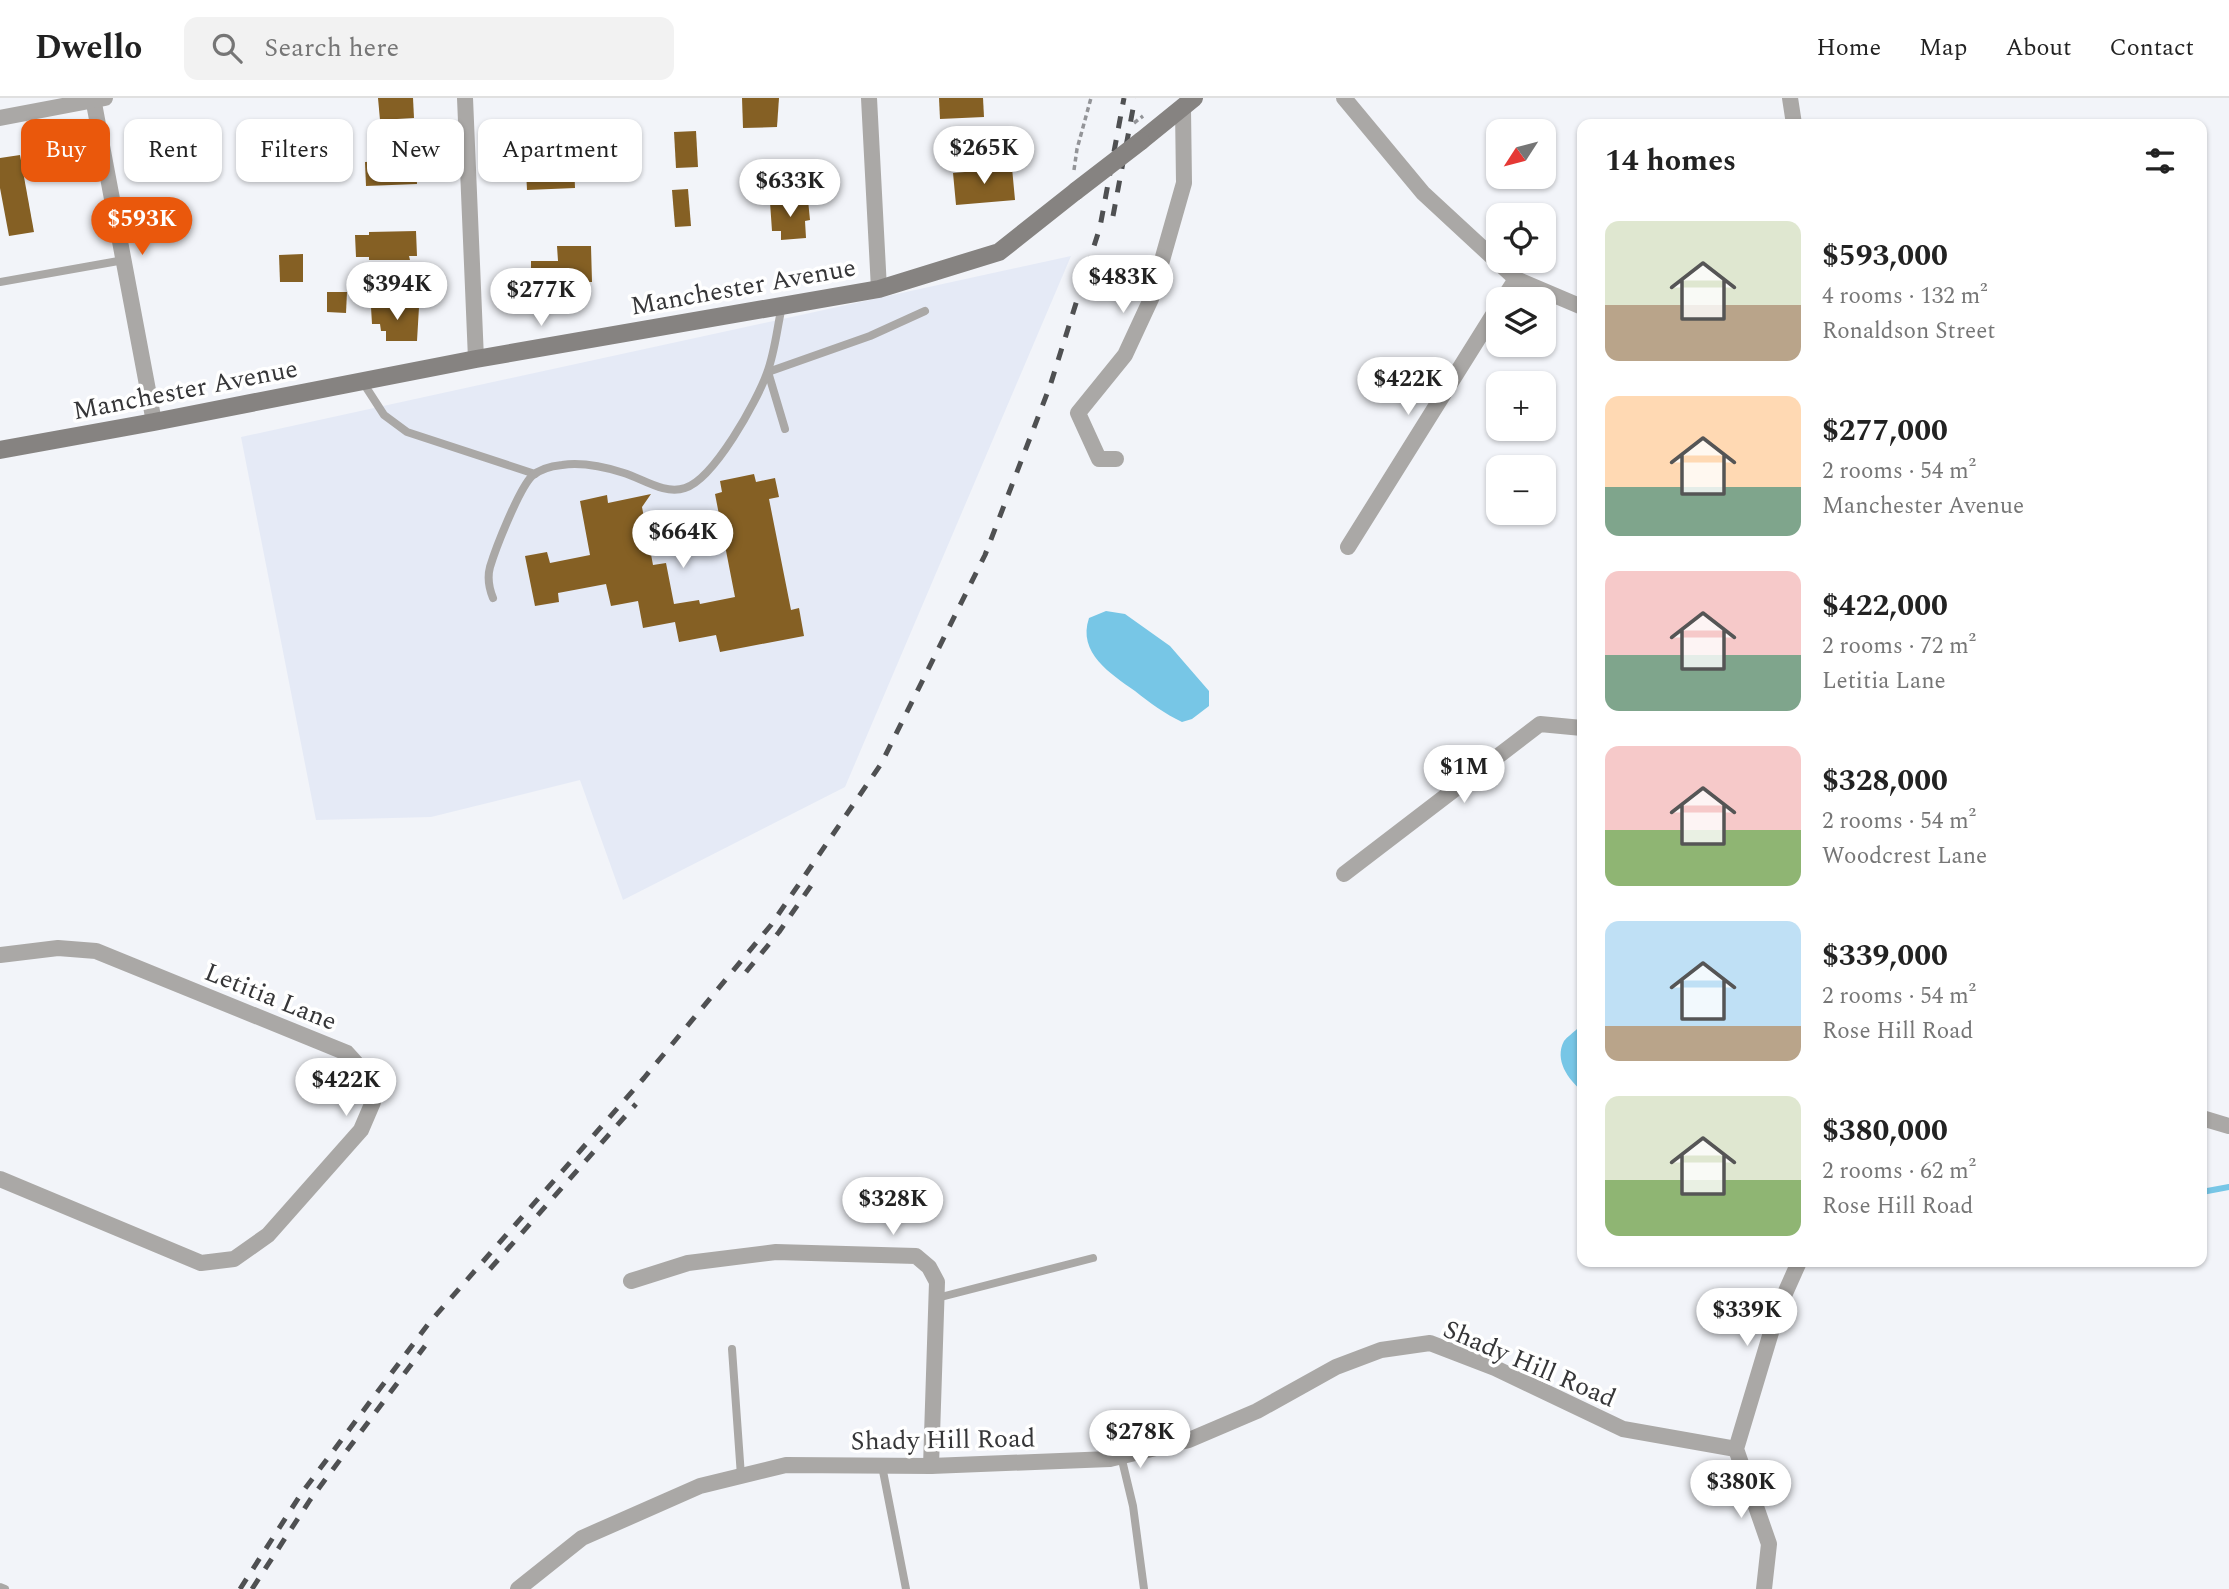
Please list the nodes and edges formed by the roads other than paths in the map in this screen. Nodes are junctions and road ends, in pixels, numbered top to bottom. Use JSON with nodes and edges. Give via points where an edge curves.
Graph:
{"nodes":[{"id":1,"x":466,"y":98,"type":"edge"},
{"id":2,"x":869,"y":98,"type":"edge"},
{"id":3,"x":1344,"y":98,"type":"edge"},
{"id":4,"x":1790,"y":98,"type":"edge"},
{"id":5,"x":97,"y":99,"type":"edge"},
{"id":6,"x":1189,"y":103,"type":"edge"},
{"id":7,"x":0,"y":118,"type":"edge"},
{"id":8,"x":1793,"y":119,"type":"edge"},
{"id":9,"x":124,"y":260,"type":"junction"},
{"id":10,"x":1516,"y":279,"type":"junction"},
{"id":11,"x":0,"y":282,"type":"edge"},
{"id":12,"x":1511,"y":287,"type":"edge"},
{"id":13,"x":878,"y":289,"type":"junction"},
{"id":14,"x":1577,"y":305,"type":"edge"},
{"id":15,"x":782,"y":306,"type":"junction"},
{"id":16,"x":925,"y":311,"type":"dead end"},
{"id":17,"x":1486,"y":326,"type":"edge"},
{"id":18,"x":476,"y":359,"type":"junction"},
{"id":19,"x":768,"y":372,"type":"junction"},
{"id":20,"x":362,"y":381,"type":"junction"},
{"id":21,"x":154,"y":422,"type":"junction"},
{"id":22,"x":785,"y":429,"type":"dead end"},
{"id":23,"x":0,"y":450,"type":"edge"},
{"id":24,"x":1116,"y":459,"type":"dead end"},
{"id":25,"x":535,"y":474,"type":"junction"},
{"id":26,"x":1348,"y":547,"type":"dead end"},
{"id":27,"x":493,"y":598,"type":"dead end"},
{"id":28,"x":1577,"y":728,"type":"edge"},
{"id":29,"x":1344,"y":874,"type":"dead end"},
{"id":30,"x":0,"y":955,"type":"edge"},
{"id":31,"x":2207,"y":1119,"type":"edge"},
{"id":32,"x":2229,"y":1126,"type":"edge"},
{"id":33,"x":0,"y":1179,"type":"edge"},
{"id":34,"x":1093,"y":1258,"type":"dead end"},
{"id":35,"x":1797,"y":1267,"type":"edge"},
{"id":36,"x":631,"y":1281,"type":"dead end"},
{"id":37,"x":937,"y":1298,"type":"junction"},
{"id":38,"x":732,"y":1349,"type":"dead end"},
{"id":39,"x":1736,"y":1448,"type":"junction"},
{"id":40,"x":1121,"y":1456,"type":"junction"},
{"id":41,"x":882,"y":1466,"type":"junction"},
{"id":42,"x":932,"y":1466,"type":"junction"},
{"id":43,"x":741,"y":1476,"type":"junction"},
{"id":44,"x":518,"y":1589,"type":"edge"},
{"id":45,"x":906,"y":1589,"type":"edge"},
{"id":46,"x":1144,"y":1589,"type":"edge"},
{"id":47,"x":1764,"y":1589,"type":"edge"}],
"edges":[{"from":1,"to":18,"type":"street"},
{"from":2,"to":13,"type":"street"},
{"from":3,"to":10,"type":"street","via":[[1423,193]]},
{"from":4,"to":8,"type":"street"},
{"from":5,"to":7,"type":"street"},
{"from":5,"to":9,"type":"street"},
{"from":6,"to":13,"type":"street","name":"Manchester Avenue","bridge":true,"via":[[999,252]]},
{"from":6,"to":24,"type":"street","via":[[1184,183],[1151,299],[1125,355],[1078,413],[1099,459]]},
{"from":9,"to":11,"type":"lane"},
{"from":9,"to":21,"type":"street"},
{"from":10,"to":12,"type":"street"},
{"from":10,"to":14,"type":"street"},
{"from":13,"to":15,"type":"street","name":"Manchester Avenue"},
{"from":15,"to":18,"type":"street","name":"Manchester Avenue"},
{"from":15,"to":19,"type":"lane"},
{"from":16,"to":19,"type":"lane"},
{"from":17,"to":26,"type":"street"},
{"from":18,"to":20,"type":"street","name":"Manchester Avenue"},
{"from":19,"to":22,"type":"lane"},
{"from":19,"to":25,"type":"lane","via":[[727,447],[687,488],[661,488],[585,464],[560,465]]},
{"from":20,"to":21,"type":"street","name":"Manchester Avenue"},
{"from":20,"to":25,"type":"lane","via":[[384,415],[407,432]]},
{"from":21,"to":23,"type":"street","name":"Manchester Avenue"},
{"from":25,"to":27,"type":"lane","via":[[524,485],[490,569],[488,587]]},
{"from":28,"to":29,"type":"street","via":[[1540,724]]},
{"from":30,"to":33,"type":"street","name":"Letitia Lane","via":[[58,948],[96,951],[347,1053],[366,1074],[373,1102],[361,1130],[316,1183],[268,1235],[234,1259],[201,1263]]},
{"from":31,"to":32,"type":"street"},
{"from":34,"to":37,"type":"lane"},
{"from":35,"to":39,"type":"street","via":[[1778,1309]]},
{"from":36,"to":37,"type":"street","via":[[688,1263],[776,1252],[916,1256],[937,1282]]},
{"from":37,"to":42,"type":"street"},
{"from":38,"to":43,"type":"lane"},
{"from":39,"to":40,"type":"street","name":"Shady Hill Road","via":[[1623,1429],[1495,1368],[1430,1343],[1381,1350],[1336,1367],[1257,1412],[1189,1440]]},
{"from":39,"to":47,"type":"street","via":[[1769,1544]]},
{"from":40,"to":42,"type":"street","name":"Shady Hill Road"},
{"from":40,"to":46,"type":"lane"},
{"from":41,"to":42,"type":"street","name":"Shady Hill Road"},
{"from":41,"to":43,"type":"street","name":"Shady Hill Road","via":[[786,1465]]},
{"from":41,"to":45,"type":"lane"},
{"from":43,"to":44,"type":"street","name":"Shady Hill Road","via":[[700,1486],[582,1538]]}]}
